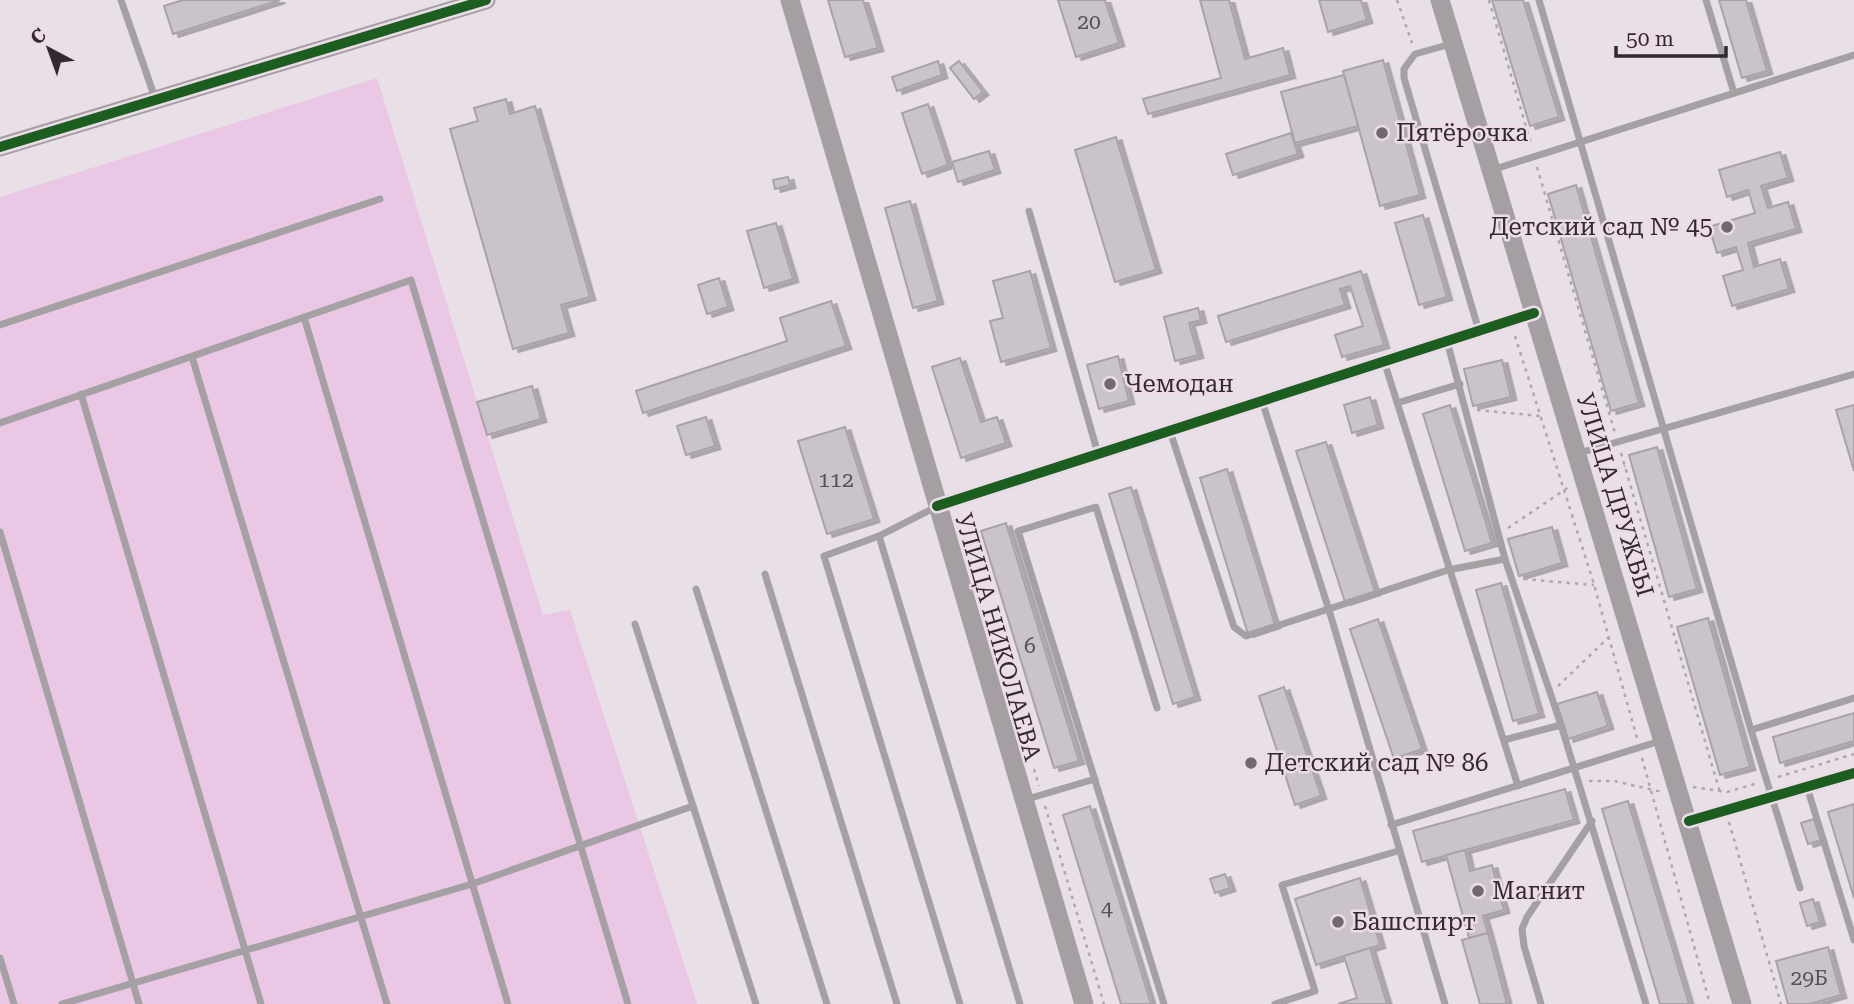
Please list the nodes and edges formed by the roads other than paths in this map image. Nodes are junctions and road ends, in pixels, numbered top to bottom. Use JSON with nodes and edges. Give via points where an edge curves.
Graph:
{"nodes":[{"id":1,"x":121,"y":0,"type":"edge"},
{"id":2,"x":485,"y":0,"type":"edge"},
{"id":3,"x":790,"y":0,"type":"edge"},
{"id":4,"x":1440,"y":0,"type":"edge"},
{"id":5,"x":1539,"y":0,"type":"edge"},
{"id":6,"x":1706,"y":0,"type":"edge"},
{"id":7,"x":455,"y":4,"type":"edge"},
{"id":8,"x":1453,"y":43,"type":"junction"},
{"id":9,"x":1854,"y":55,"type":"edge"},
{"id":10,"x":1734,"y":93,"type":"junction"},
{"id":11,"x":156,"y":99,"type":"junction"},
{"id":12,"x":1582,"y":141,"type":"junction"},
{"id":13,"x":0,"y":147,"type":"edge"},
{"id":14,"x":1491,"y":170,"type":"junction"},
{"id":15,"x":380,"y":200,"type":"dead end"},
{"id":16,"x":1029,"y":211,"type":"dead end"},
{"id":17,"x":1534,"y":313,"type":"junction"},
{"id":18,"x":304,"y":317,"type":"junction"},
{"id":19,"x":0,"y":326,"type":"edge"},
{"id":20,"x":1479,"y":331,"type":"junction"},
{"id":21,"x":1447,"y":341,"type":"junction"},
{"id":22,"x":192,"y":357,"type":"junction"},
{"id":23,"x":1384,"y":361,"type":"junction"},
{"id":24,"x":1854,"y":374,"type":"edge"},
{"id":25,"x":1460,"y":384,"type":"junction"},
{"id":26,"x":81,"y":394,"type":"junction"},
{"id":27,"x":1262,"y":401,"type":"junction"},
{"id":28,"x":1396,"y":403,"type":"junction"},
{"id":29,"x":0,"y":423,"type":"edge"},
{"id":30,"x":1663,"y":428,"type":"junction"},
{"id":31,"x":1170,"y":431,"type":"junction"},
{"id":32,"x":1098,"y":454,"type":"junction"},
{"id":33,"x":1578,"y":454,"type":"junction"},
{"id":34,"x":937,"y":506,"type":"junction"},
{"id":35,"x":0,"y":532,"type":"edge"},
{"id":36,"x":879,"y":536,"type":"junction"},
{"id":37,"x":1506,"y":559,"type":"junction"},
{"id":38,"x":1448,"y":570,"type":"junction"},
{"id":39,"x":765,"y":574,"type":"dead end"},
{"id":40,"x":696,"y":589,"type":"dead end"},
{"id":41,"x":1329,"y":610,"type":"junction"},
{"id":42,"x":635,"y":624,"type":"dead end"},
{"id":43,"x":1854,"y":698,"type":"edge"},
{"id":44,"x":1157,"y":708,"type":"dead end"},
{"id":45,"x":1561,"y":725,"type":"junction"},
{"id":46,"x":1751,"y":730,"type":"junction"},
{"id":47,"x":1664,"y":739,"type":"junction"},
{"id":48,"x":1504,"y":740,"type":"junction"},
{"id":49,"x":1576,"y":769,"type":"junction"},
{"id":50,"x":1854,"y":774,"type":"edge"},
{"id":51,"x":1095,"y":779,"type":"junction"},
{"id":52,"x":1518,"y":786,"type":"junction"},
{"id":53,"x":1807,"y":787,"type":"junction"},
{"id":54,"x":1771,"y":797,"type":"junction"},
{"id":55,"x":1024,"y":800,"type":"junction"},
{"id":56,"x":693,"y":806,"type":"junction"},
{"id":57,"x":1592,"y":821,"type":"junction"},
{"id":58,"x":1689,"y":821,"type":"junction"},
{"id":59,"x":1391,"y":825,"type":"junction"},
{"id":60,"x":581,"y":846,"type":"junction"},
{"id":61,"x":1398,"y":851,"type":"junction"},
{"id":62,"x":472,"y":884,"type":"junction"},
{"id":63,"x":1800,"y":888,"type":"dead end"},
{"id":64,"x":360,"y":915,"type":"junction"},
{"id":65,"x":1854,"y":940,"type":"edge"},
{"id":66,"x":244,"y":948,"type":"junction"},
{"id":67,"x":0,"y":958,"type":"edge"},
{"id":68,"x":133,"y":983,"type":"junction"},
{"id":69,"x":13,"y":1004,"type":"edge"},
{"id":70,"x":62,"y":1004,"type":"edge"},
{"id":71,"x":139,"y":1004,"type":"edge"},
{"id":72,"x":261,"y":1004,"type":"edge"},
{"id":73,"x":387,"y":1004,"type":"edge"},
{"id":74,"x":508,"y":1004,"type":"edge"},
{"id":75,"x":628,"y":1004,"type":"edge"},
{"id":76,"x":756,"y":1004,"type":"edge"},
{"id":77,"x":827,"y":1004,"type":"edge"},
{"id":78,"x":897,"y":1004,"type":"edge"},
{"id":79,"x":960,"y":1004,"type":"edge"},
{"id":80,"x":1020,"y":1004,"type":"edge"},
{"id":81,"x":1083,"y":1004,"type":"edge"},
{"id":82,"x":1164,"y":1004,"type":"edge"},
{"id":83,"x":1275,"y":1004,"type":"edge"},
{"id":84,"x":1445,"y":1004,"type":"edge"},
{"id":85,"x":1541,"y":1004,"type":"edge"},
{"id":86,"x":1646,"y":1004,"type":"edge"},
{"id":87,"x":1742,"y":1004,"type":"edge"}],
"edges":[{"from":1,"to":11,"type":"lane"},
{"from":2,"to":7,"type":"main road"},
{"from":3,"to":34,"type":"main road","name":"УЛИЦА НИКОЛАЕВА"},
{"from":4,"to":8,"type":"main road","name":"УЛИЦА ДРУЖБЫ"},
{"from":5,"to":12,"type":"lane"},
{"from":6,"to":10,"type":"lane"},
{"from":7,"to":11,"type":"main road"},
{"from":8,"to":14,"type":"main road","name":"УЛИЦА ДРУЖБЫ"},
{"from":8,"to":20,"type":"lane","via":[[1415,54],[1404,69],[1404,78]]},
{"from":9,"to":10,"type":"lane"},
{"from":10,"to":12,"type":"lane"},
{"from":11,"to":13,"type":"main road"},
{"from":12,"to":14,"type":"lane"},
{"from":12,"to":30,"type":"lane"},
{"from":14,"to":17,"type":"main road","name":"УЛИЦА ДРУЖБЫ"},
{"from":15,"to":19,"type":"lane"},
{"from":16,"to":32,"type":"lane"},
{"from":17,"to":20,"type":"street"},
{"from":17,"to":33,"type":"main road","name":"УЛИЦА ДРУЖБЫ"},
{"from":18,"to":22,"type":"lane"},
{"from":18,"to":60,"type":"lane","via":[[411,280]]},
{"from":18,"to":62,"type":"lane"},
{"from":20,"to":21,"type":"street"},
{"from":21,"to":23,"type":"street"},
{"from":21,"to":25,"type":"lane"},
{"from":22,"to":26,"type":"lane"},
{"from":22,"to":64,"type":"lane"},
{"from":23,"to":27,"type":"street"},
{"from":23,"to":28,"type":"lane"},
{"from":24,"to":30,"type":"lane"},
{"from":25,"to":28,"type":"lane"},
{"from":25,"to":37,"type":"lane"},
{"from":26,"to":29,"type":"lane"},
{"from":26,"to":66,"type":"lane"},
{"from":27,"to":31,"type":"street"},
{"from":27,"to":41,"type":"lane"},
{"from":28,"to":38,"type":"lane"},
{"from":30,"to":33,"type":"lane"},
{"from":30,"to":46,"type":"lane"},
{"from":31,"to":32,"type":"street"},
{"from":31,"to":41,"type":"lane","via":[[1237,632],[1245,636]]},
{"from":32,"to":34,"type":"street"},
{"from":33,"to":47,"type":"main road","name":"УЛИЦА ДРУЖБЫ"},
{"from":34,"to":36,"type":"lane"},
{"from":34,"to":55,"type":"main road","name":"УЛИЦА НИКОЛАЕВА"},
{"from":35,"to":68,"type":"lane"},
{"from":36,"to":79,"type":"lane","via":[[824,556]]},
{"from":36,"to":80,"type":"lane"},
{"from":37,"to":38,"type":"lane"},
{"from":37,"to":45,"type":"lane"},
{"from":38,"to":41,"type":"lane"},
{"from":38,"to":48,"type":"lane"},
{"from":39,"to":78,"type":"lane"},
{"from":40,"to":77,"type":"lane"},
{"from":41,"to":59,"type":"lane"},
{"from":42,"to":56,"type":"lane"},
{"from":43,"to":46,"type":"lane"},
{"from":44,"to":51,"type":"lane","via":[[1096,507],[1018,531]]},
{"from":45,"to":48,"type":"lane"},
{"from":45,"to":49,"type":"lane"},
{"from":46,"to":54,"type":"lane"},
{"from":47,"to":49,"type":"lane"},
{"from":47,"to":58,"type":"main road","name":"УЛИЦА ДРУЖБЫ"},
{"from":48,"to":52,"type":"lane"},
{"from":49,"to":52,"type":"lane"},
{"from":49,"to":57,"type":"lane"},
{"from":50,"to":53,"type":"street"},
{"from":51,"to":55,"type":"lane"},
{"from":51,"to":82,"type":"lane"},
{"from":52,"to":59,"type":"lane"},
{"from":53,"to":54,"type":"street"},
{"from":53,"to":65,"type":"lane"},
{"from":54,"to":58,"type":"street"},
{"from":54,"to":63,"type":"lane"},
{"from":55,"to":81,"type":"main road","name":"УЛИЦА НИКОЛАЕВА"},
{"from":56,"to":60,"type":"lane"},
{"from":56,"to":76,"type":"lane"},
{"from":57,"to":85,"type":"lane","via":[[1522,929]]},
{"from":57,"to":86,"type":"lane"},
{"from":58,"to":87,"type":"main road","name":"УЛИЦА ДРУЖБЫ"},
{"from":59,"to":61,"type":"lane"},
{"from":60,"to":62,"type":"lane"},
{"from":60,"to":75,"type":"lane"},
{"from":61,"to":83,"type":"lane","via":[[1282,886],[1315,991]]},
{"from":61,"to":84,"type":"lane"},
{"from":62,"to":64,"type":"lane"},
{"from":62,"to":74,"type":"lane"},
{"from":64,"to":66,"type":"lane"},
{"from":64,"to":73,"type":"lane"},
{"from":66,"to":68,"type":"lane"},
{"from":66,"to":72,"type":"lane"},
{"from":67,"to":69,"type":"lane"},
{"from":68,"to":70,"type":"lane"},
{"from":68,"to":71,"type":"lane"}]}
